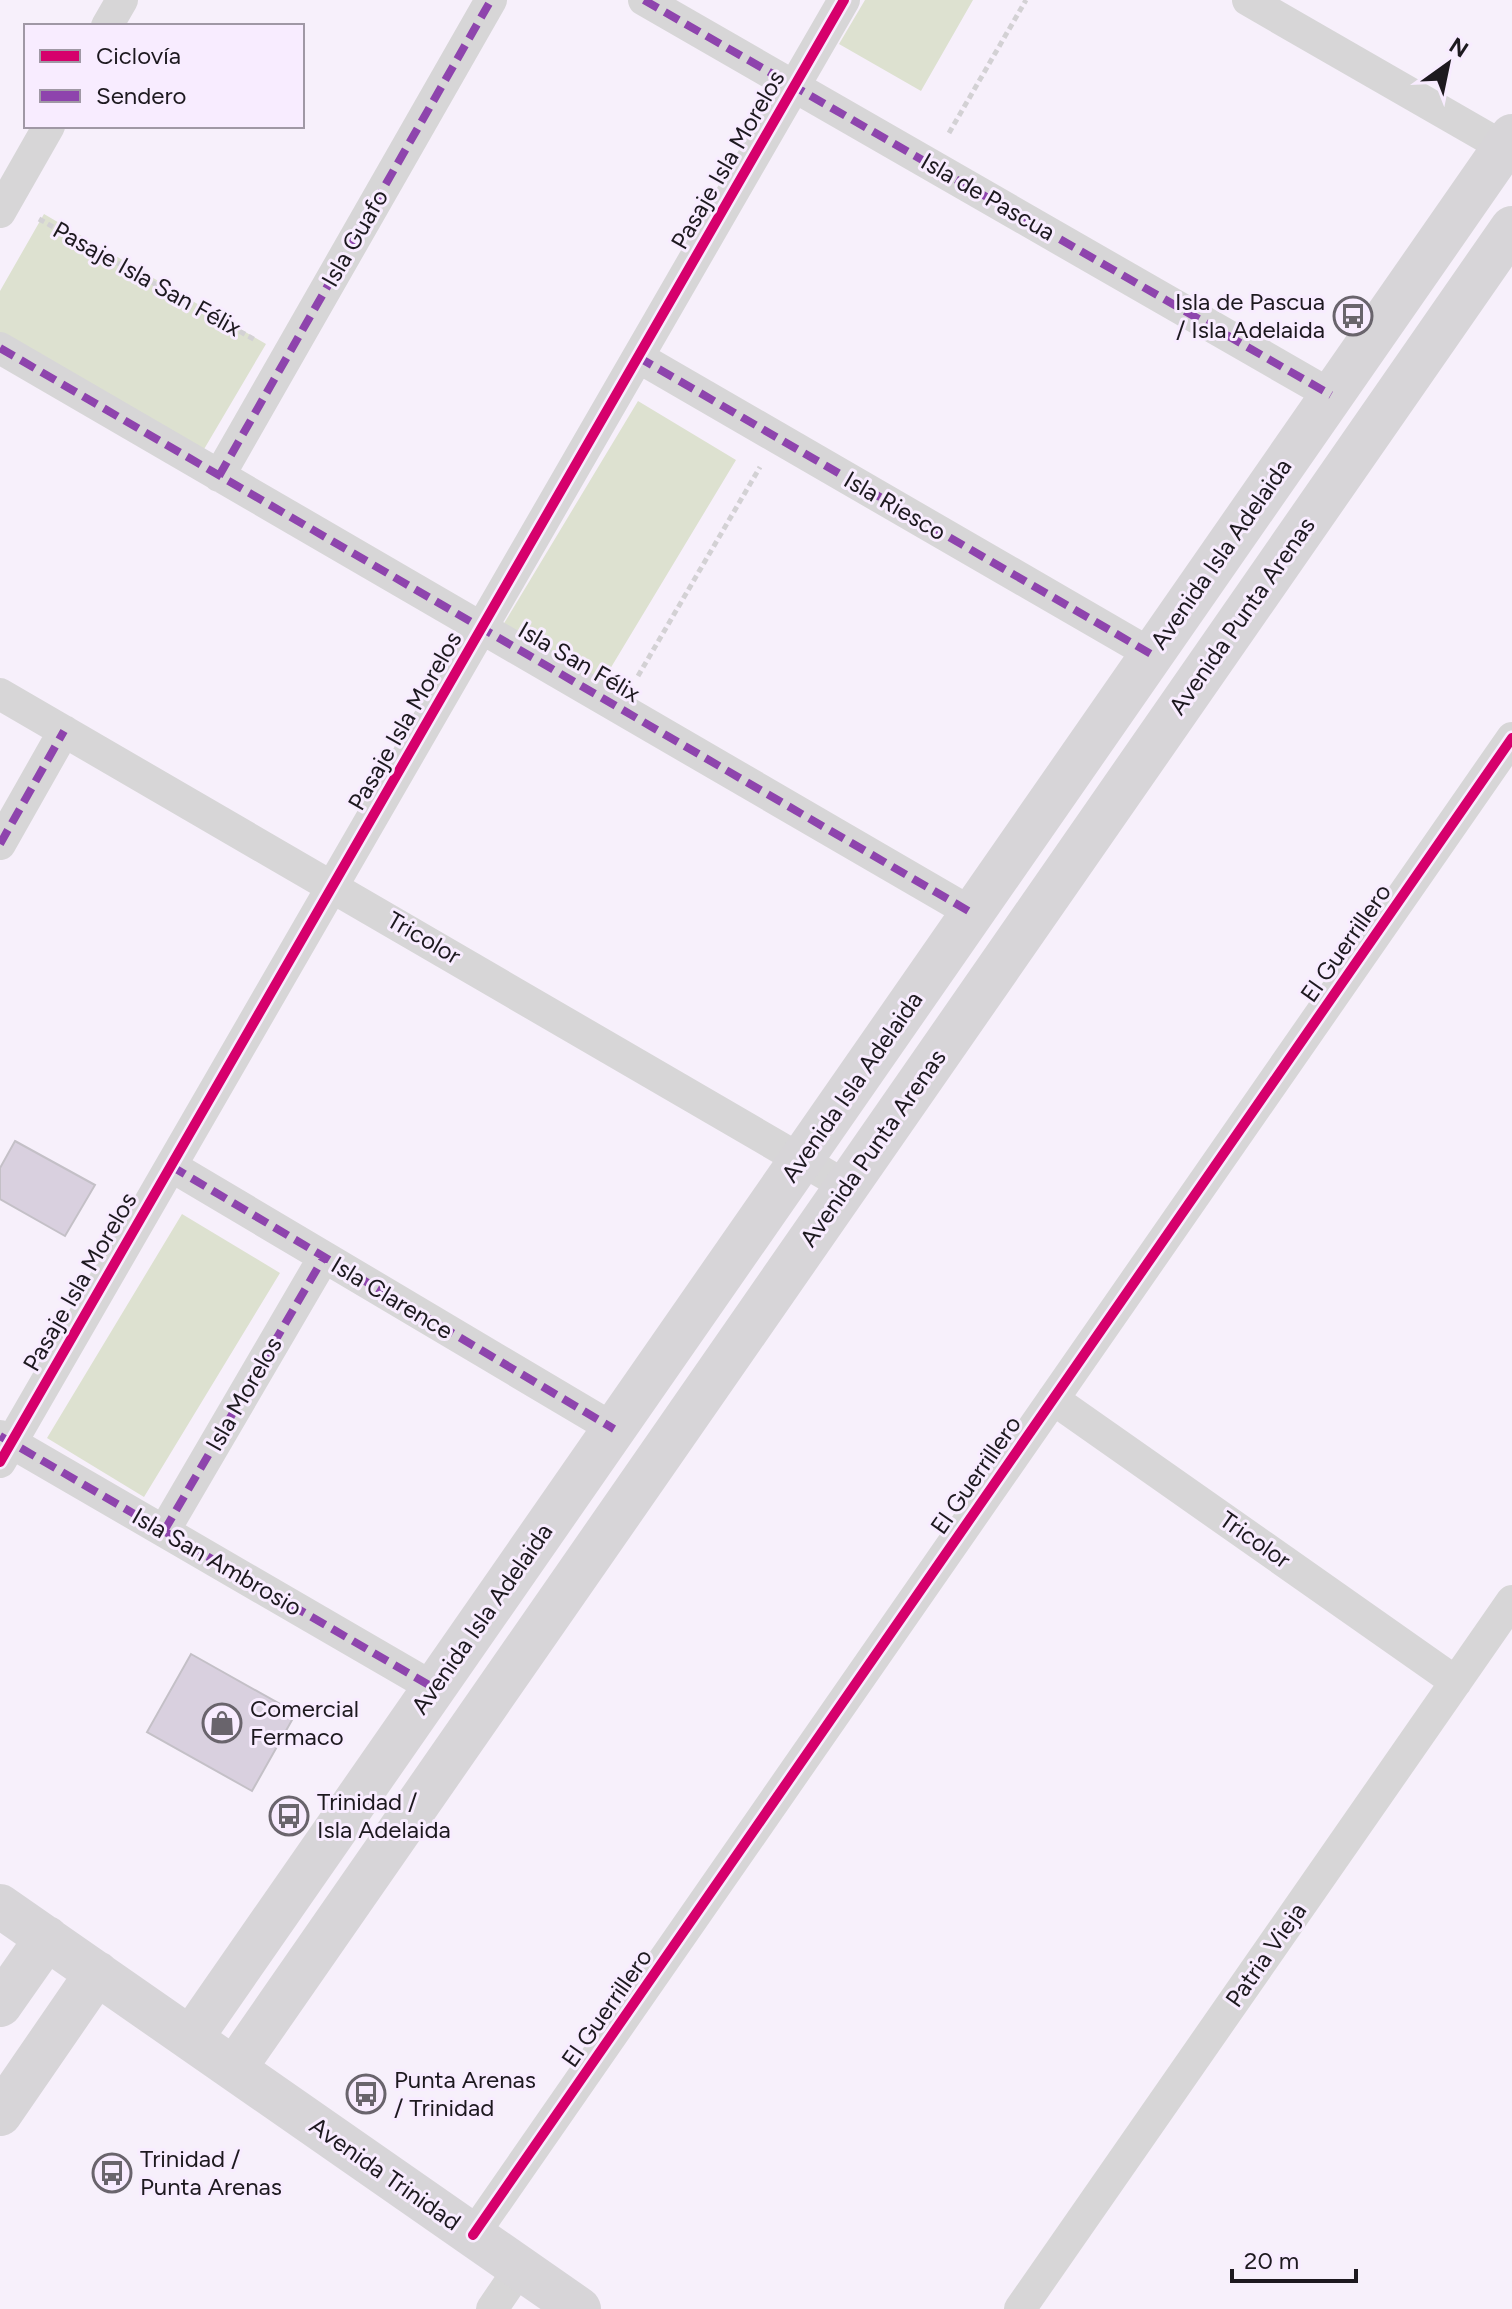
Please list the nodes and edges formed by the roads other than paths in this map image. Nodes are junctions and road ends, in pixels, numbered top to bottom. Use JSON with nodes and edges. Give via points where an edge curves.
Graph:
{"nodes":[{"id":1,"x":122,"y":0,"type":"edge"},
{"id":2,"x":491,"y":0,"type":"edge"},
{"id":3,"x":644,"y":0,"type":"edge"},
{"id":4,"x":844,"y":0,"type":"edge"},
{"id":5,"x":1248,"y":0,"type":"edge"},
{"id":6,"x":108,"y":24,"type":"edge"},
{"id":7,"x":794,"y":86,"type":"junction"},
{"id":8,"x":48,"y":128,"type":"edge"},
{"id":9,"x":1509,"y":145,"type":"edge"},
{"id":10,"x":3,"y":206,"type":"edge"},
{"id":11,"x":1512,"y":228,"type":"edge"},
{"id":12,"x":0,"y":348,"type":"edge"},
{"id":13,"x":638,"y":357,"type":"junction"},
{"id":14,"x":1331,"y":395,"type":"junction"},
{"id":15,"x":219,"y":476,"type":"junction"},
{"id":16,"x":481,"y":628,"type":"junction"},
{"id":17,"x":1151,"y":654,"type":"junction"},
{"id":18,"x":0,"y":694,"type":"edge"},
{"id":19,"x":64,"y":731,"type":"junction"},
{"id":20,"x":1512,"y":738,"type":"edge"},
{"id":21,"x":0,"y":844,"type":"edge"},
{"id":22,"x":333,"y":886,"type":"junction"},
{"id":23,"x":972,"y":913,"type":"junction"},
{"id":24,"x":803,"y":1158,"type":"junction"},
{"id":25,"x":171,"y":1166,"type":"junction"},
{"id":26,"x":846,"y":1186,"type":"junction"},
{"id":27,"x":324,"y":1257,"type":"junction"},
{"id":28,"x":1053,"y":1399,"type":"junction"},
{"id":29,"x":614,"y":1429,"type":"junction"},
{"id":30,"x":4,"y":1447,"type":"edge"},
{"id":31,"x":164,"y":1531,"type":"junction"},
{"id":32,"x":1512,"y":1601,"type":"edge"},
{"id":33,"x":1456,"y":1682,"type":"junction"},
{"id":34,"x":434,"y":1688,"type":"junction"},
{"id":35,"x":0,"y":1906,"type":"edge"},
{"id":36,"x":47,"y":1938,"type":"junction"},
{"id":37,"x":97,"y":1973,"type":"junction"},
{"id":38,"x":0,"y":2005,"type":"edge"},
{"id":39,"x":191,"y":2038,"type":"junction"},
{"id":40,"x":234,"y":2069,"type":"junction"},
{"id":41,"x":0,"y":2114,"type":"edge"},
{"id":42,"x":473,"y":2235,"type":"junction"},
{"id":43,"x":520,"y":2268,"type":"junction"},
{"id":44,"x":492,"y":2309,"type":"edge"},
{"id":45,"x":579,"y":2309,"type":"edge"},
{"id":46,"x":1020,"y":2309,"type":"edge"}],
"edges":[{"from":1,"to":6,"type":"street"},
{"from":2,"to":15,"type":"street","name":"Isla Guafo"},
{"from":3,"to":7,"type":"street","name":"Isla de Pascua"},
{"from":4,"to":7,"type":"street","name":"Pasaje Isla Morelos"},
{"from":5,"to":9,"type":"street"},
{"from":7,"to":13,"type":"street","name":"Pasaje Isla Morelos"},
{"from":7,"to":14,"type":"street","name":"Isla de Pascua"},
{"from":8,"to":10,"type":"street"},
{"from":9,"to":14,"type":"main road","name":"Avenida Isla Adelaida"},
{"from":11,"to":26,"type":"main road","name":"Avenida Punta Arenas"},
{"from":12,"to":15,"type":"street","name":"Isla San Félix"},
{"from":13,"to":16,"type":"street","name":"Pasaje Isla Morelos"},
{"from":13,"to":17,"type":"street","name":"Isla Riesco"},
{"from":14,"to":17,"type":"main road","name":"Avenida Isla Adelaida"},
{"from":15,"to":16,"type":"street","name":"Isla San Félix"},
{"from":16,"to":22,"type":"street","name":"Pasaje Isla Morelos"},
{"from":16,"to":23,"type":"street","name":"Isla San Félix"},
{"from":17,"to":23,"type":"main road","name":"Avenida Isla Adelaida"},
{"from":18,"to":19,"type":"street","name":"Tricolor"},
{"from":19,"to":21,"type":"street"},
{"from":19,"to":22,"type":"street","name":"Tricolor"},
{"from":20,"to":28,"type":"street","name":"El Guerrillero"},
{"from":22,"to":24,"type":"street","name":"Tricolor"},
{"from":22,"to":25,"type":"street","name":"Pasaje Isla Morelos"},
{"from":23,"to":24,"type":"main road","name":"Avenida Isla Adelaida"},
{"from":24,"to":26,"type":"street","name":"Tricolor"},
{"from":24,"to":29,"type":"main road","name":"Avenida Isla Adelaida"},
{"from":25,"to":27,"type":"street","name":"Isla Clarence"},
{"from":25,"to":30,"type":"street","name":"Pasaje Isla Morelos"},
{"from":26,"to":40,"type":"main road","name":"Avenida Punta Arenas"},
{"from":27,"to":29,"type":"street","name":"Isla Clarence"},
{"from":27,"to":31,"type":"street","name":"Isla Morelos"},
{"from":28,"to":33,"type":"street","name":"Tricolor"},
{"from":28,"to":42,"type":"street","name":"El Guerrillero"},
{"from":29,"to":34,"type":"main road","name":"Avenida Isla Adelaida"},
{"from":30,"to":31,"type":"street","name":"Isla San Ambrosio"},
{"from":31,"to":34,"type":"street","name":"Isla San Ambrosio"},
{"from":32,"to":33,"type":"street","name":"Patria Vieja"},
{"from":33,"to":46,"type":"street","name":"Patria Vieja"},
{"from":34,"to":39,"type":"main road","name":"Avenida Isla Adelaida"},
{"from":35,"to":36,"type":"main road","name":"Avenida Trinidad"},
{"from":36,"to":37,"type":"main road","name":"Avenida Trinidad"},
{"from":36,"to":38,"type":"main road"},
{"from":37,"to":39,"type":"main road","name":"Avenida Trinidad"},
{"from":37,"to":41,"type":"main road"},
{"from":39,"to":40,"type":"main road","name":"Avenida Trinidad"},
{"from":40,"to":42,"type":"main road","name":"Avenida Trinidad"},
{"from":42,"to":43,"type":"main road","name":"Avenida Trinidad"},
{"from":43,"to":44,"type":"street"},
{"from":43,"to":45,"type":"main road","name":"Avenida Trinidad"}]}
